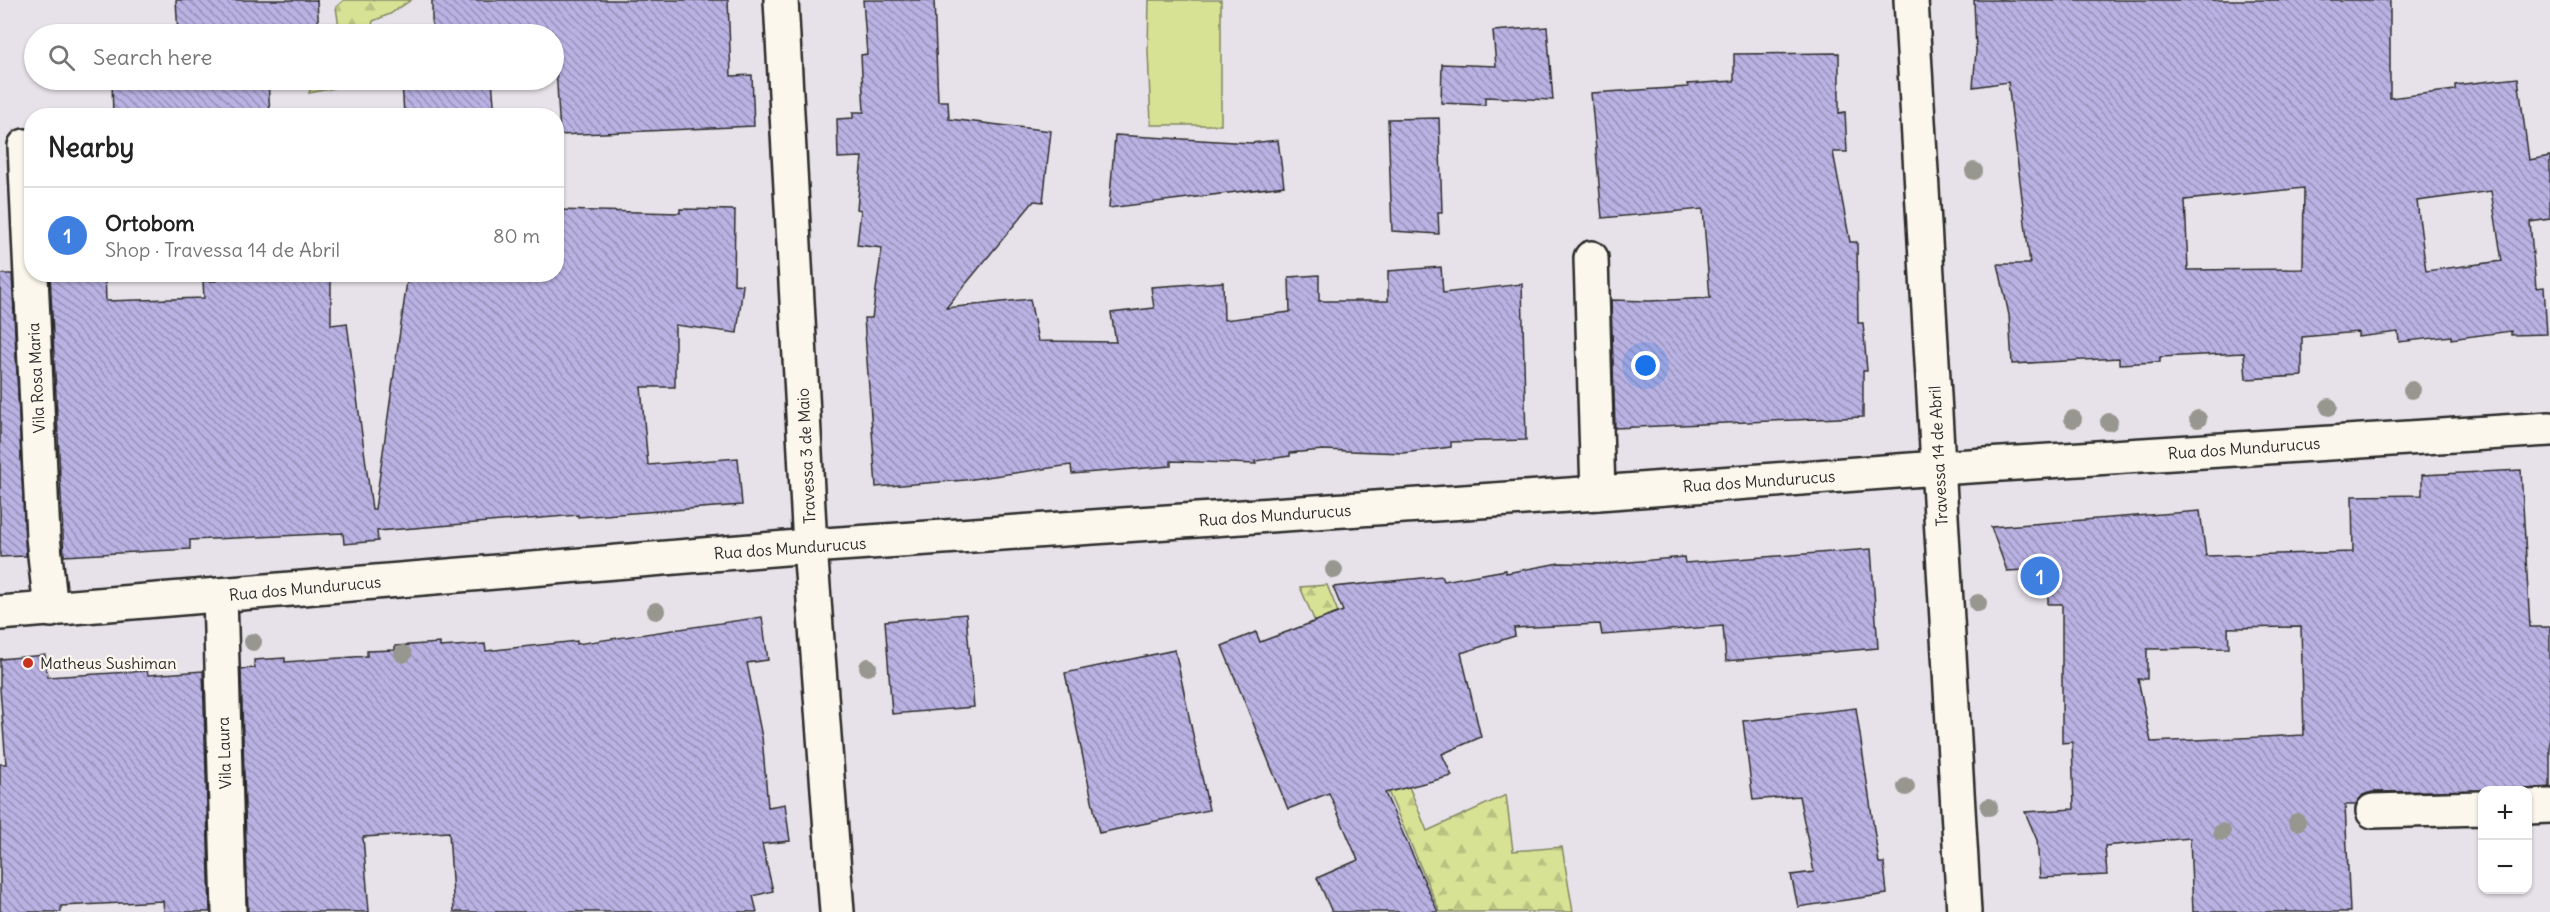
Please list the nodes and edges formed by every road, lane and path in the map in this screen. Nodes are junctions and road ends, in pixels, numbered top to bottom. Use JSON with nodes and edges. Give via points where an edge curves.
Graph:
{"nodes":[{"id":1,"x":781,"y":0,"type":"edge"},
{"id":2,"x":1911,"y":0,"type":"edge"},
{"id":3,"x":1591,"y":258,"type":"dead end"},
{"id":4,"x":31,"y":282,"type":"edge"},
{"id":5,"x":2550,"y":429,"type":"edge"},
{"id":6,"x":1938,"y":468,"type":"junction"},
{"id":7,"x":1598,"y":493,"type":"junction"},
{"id":8,"x":810,"y":546,"type":"junction"},
{"id":9,"x":220,"y":595,"type":"junction"},
{"id":10,"x":51,"y":610,"type":"junction"},
{"id":11,"x":0,"y":613,"type":"edge"},
{"id":12,"x":2550,"y":806,"type":"edge"},
{"id":13,"x":2532,"y":807,"type":"edge"},
{"id":14,"x":2478,"y":808,"type":"edge"},
{"id":15,"x":2373,"y":811,"type":"dead end"},
{"id":16,"x":229,"y":912,"type":"edge"},
{"id":17,"x":837,"y":912,"type":"edge"},
{"id":18,"x":1965,"y":912,"type":"edge"}],
"edges":[{"from":1,"to":8,"type":"street","name":"Travessa 3 de Maio"},
{"from":2,"to":6,"type":"street","name":"Travessa 14 de Abril"},
{"from":3,"to":7,"type":"street"},
{"from":4,"to":10,"type":"street","name":"Vila Rosa Maria","via":[[43,537]]},
{"from":5,"to":6,"type":"street","name":"Rua dos Mundurucus"},
{"from":6,"to":7,"type":"street","name":"Rua dos Mundurucus"},
{"from":6,"to":18,"type":"street","name":"Travessa 14 de Abril"},
{"from":7,"to":8,"type":"street","name":"Rua dos Mundurucus"},
{"from":8,"to":9,"type":"street","name":"Rua dos Mundurucus"},
{"from":8,"to":17,"type":"street","name":"Travessa 3 de Maio"},
{"from":9,"to":10,"type":"street","name":"Rua dos Mundurucus"},
{"from":9,"to":16,"type":"street","name":"Vila Laura"},
{"from":10,"to":11,"type":"street","name":"Rua dos Mundurucus"},
{"from":12,"to":13,"type":"street"},
{"from":14,"to":15,"type":"street"}]}
